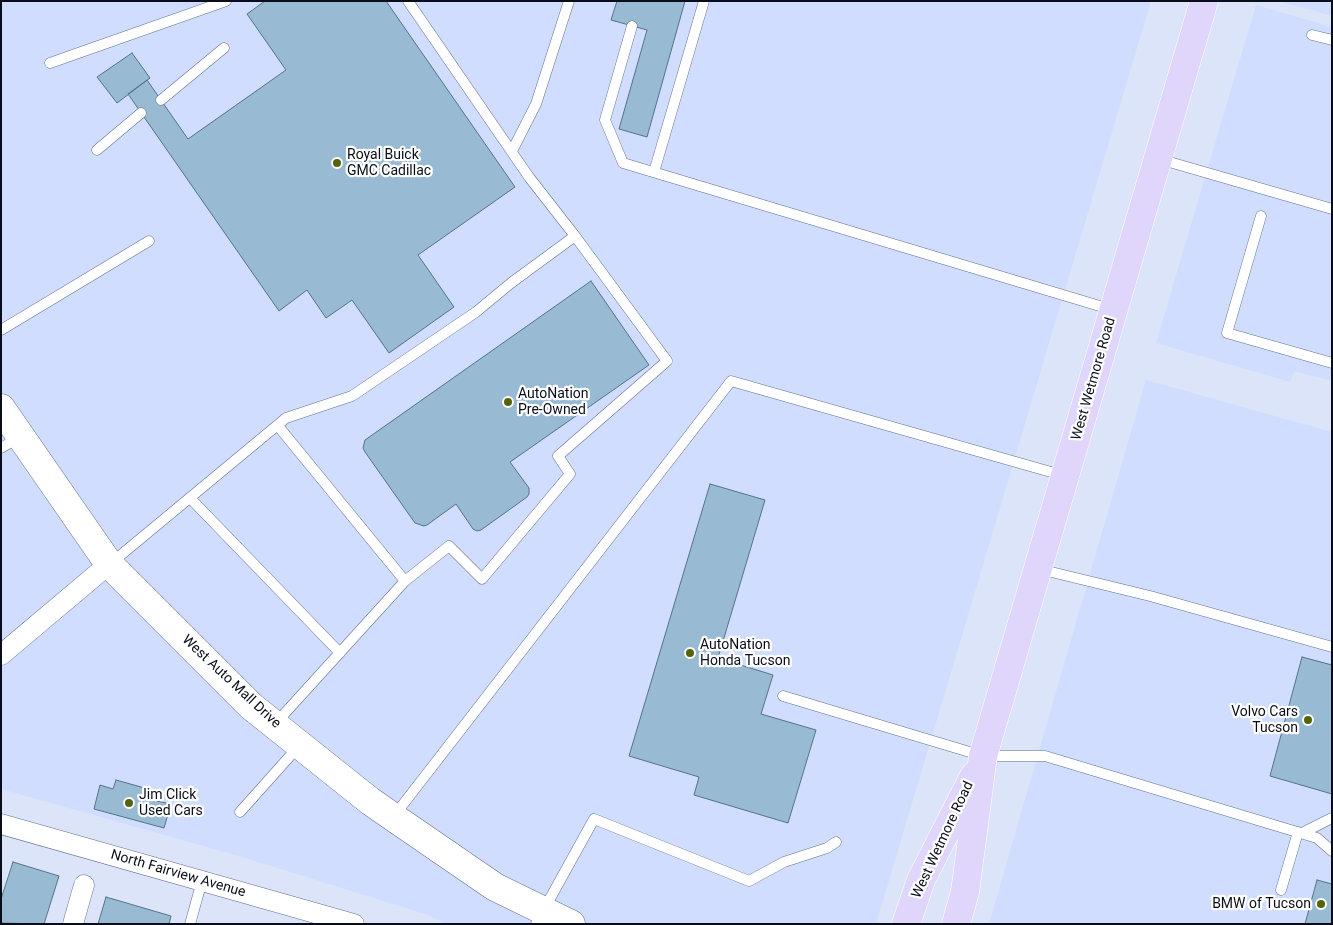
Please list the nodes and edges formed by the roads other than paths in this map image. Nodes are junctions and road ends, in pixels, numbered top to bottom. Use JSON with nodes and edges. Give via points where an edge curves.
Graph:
{"nodes":[{"id":1,"x":226,"y":1,"type":"edge"},
{"id":2,"x":408,"y":1,"type":"edge"},
{"id":3,"x":569,"y":1,"type":"edge"},
{"id":4,"x":704,"y":1,"type":"edge"},
{"id":5,"x":1204,"y":1,"type":"edge"},
{"id":6,"x":632,"y":26,"type":"dead end"},
{"id":7,"x":1312,"y":35,"type":"dead end"},
{"id":8,"x":1332,"y":40,"type":"edge"},
{"id":9,"x":224,"y":48,"type":"dead end"},
{"id":10,"x":50,"y":63,"type":"dead end"},
{"id":11,"x":161,"y":100,"type":"dead end"},
{"id":12,"x":141,"y":113,"type":"dead end"},
{"id":13,"x":97,"y":150,"type":"dead end"},
{"id":14,"x":512,"y":151,"type":"junction"},
{"id":15,"x":1158,"y":159,"type":"junction"},
{"id":16,"x":654,"y":172,"type":"junction"},
{"id":17,"x":1332,"y":209,"type":"edge"},
{"id":18,"x":1261,"y":216,"type":"dead end"},
{"id":19,"x":575,"y":236,"type":"junction"},
{"id":20,"x":149,"y":241,"type":"dead end"},
{"id":21,"x":1114,"y":310,"type":"junction"},
{"id":22,"x":1,"y":330,"type":"edge"},
{"id":23,"x":1332,"y":363,"type":"edge"},
{"id":24,"x":1,"y":408,"type":"edge"},
{"id":25,"x":278,"y":426,"type":"junction"},
{"id":26,"x":11,"y":442,"type":"edge"},
{"id":27,"x":1066,"y":476,"type":"junction"},
{"id":28,"x":190,"y":498,"type":"junction"},
{"id":29,"x":109,"y":564,"type":"junction"},
{"id":30,"x":1038,"y":568,"type":"junction"},
{"id":31,"x":405,"y":582,"type":"junction"},
{"id":32,"x":1332,"y":647,"type":"edge"},
{"id":33,"x":340,"y":653,"type":"junction"},
{"id":34,"x":1,"y":655,"type":"edge"},
{"id":35,"x":783,"y":696,"type":"dead end"},
{"id":36,"x":275,"y":725,"type":"junction"},
{"id":37,"x":300,"y":745,"type":"junction"},
{"id":38,"x":983,"y":756,"type":"junction"},
{"id":39,"x":240,"y":812,"type":"dead end"},
{"id":40,"x":393,"y":817,"type":"junction"},
{"id":41,"x":1332,"y":818,"type":"edge"},
{"id":42,"x":1,"y":824,"type":"edge"},
{"id":43,"x":1300,"y":833,"type":"junction"},
{"id":44,"x":836,"y":842,"type":"dead end"},
{"id":45,"x":1332,"y":851,"type":"edge"},
{"id":46,"x":202,"y":881,"type":"junction"},
{"id":47,"x":84,"y":885,"type":"dead end"},
{"id":48,"x":1281,"y":890,"type":"dead end"},
{"id":49,"x":539,"y":917,"type":"edge"},
{"id":50,"x":355,"y":923,"type":"edge"},
{"id":51,"x":73,"y":924,"type":"edge"},
{"id":52,"x":190,"y":924,"type":"edge"},
{"id":53,"x":571,"y":924,"type":"edge"},
{"id":54,"x":906,"y":924,"type":"edge"},
{"id":55,"x":956,"y":924,"type":"edge"}],
"edges":[{"from":1,"to":10,"type":"lane"},
{"from":2,"to":14,"type":"lane"},
{"from":3,"to":14,"type":"lane","via":[[536,104]]},
{"from":4,"to":16,"type":"lane"},
{"from":5,"to":15,"type":"main road","name":"West Wetmore Road"},
{"from":6,"to":16,"type":"lane","via":[[605,120],[623,163]]},
{"from":7,"to":8,"type":"lane"},
{"from":9,"to":11,"type":"lane"},
{"from":12,"to":13,"type":"lane"},
{"from":14,"to":19,"type":"lane"},
{"from":15,"to":17,"type":"lane"},
{"from":15,"to":21,"type":"main road","name":"West Wetmore Road"},
{"from":16,"to":21,"type":"lane"},
{"from":18,"to":23,"type":"lane","via":[[1227,333]]},
{"from":19,"to":25,"type":"lane","via":[[476,312],[352,396],[286,418]]},
{"from":19,"to":31,"type":"lane","via":[[667,361],[558,456],[570,474],[482,579],[449,546]]},
{"from":20,"to":22,"type":"lane"},
{"from":21,"to":27,"type":"main road","name":"West Wetmore Road"},
{"from":24,"to":26,"type":"street","name":"West Auto Mall Drive"},
{"from":25,"to":28,"type":"lane"},
{"from":25,"to":31,"type":"lane"},
{"from":26,"to":29,"type":"street","name":"West Auto Mall Drive"},
{"from":27,"to":30,"type":"main road","name":"West Wetmore Road"},
{"from":27,"to":40,"type":"lane","via":[[731,381]]},
{"from":28,"to":29,"type":"lane"},
{"from":28,"to":33,"type":"lane"},
{"from":29,"to":34,"type":"street"},
{"from":29,"to":36,"type":"street","name":"West Auto Mall Drive","via":[[251,706]]},
{"from":30,"to":32,"type":"lane"},
{"from":30,"to":38,"type":"main road","name":"West Wetmore Road"},
{"from":31,"to":33,"type":"lane"},
{"from":33,"to":36,"type":"lane"},
{"from":35,"to":38,"type":"lane"},
{"from":36,"to":37,"type":"street","name":"West Auto Mall Drive"},
{"from":37,"to":39,"type":"lane"},
{"from":37,"to":40,"type":"street","name":"West Auto Mall Drive"},
{"from":38,"to":43,"type":"lane","via":[[1045,756]]},
{"from":38,"to":54,"type":"main road","name":"West Wetmore Road","via":[[921,880]]},
{"from":38,"to":55,"type":"main road","name":"West Wetmore Road","via":[[965,892]]},
{"from":40,"to":49,"type":"street","name":"West Auto Mall Drive"},
{"from":41,"to":43,"type":"lane"},
{"from":42,"to":46,"type":"street","name":"North Fairview Avenue"},
{"from":43,"to":45,"type":"lane","via":[[1317,838]]},
{"from":43,"to":48,"type":"lane"},
{"from":44,"to":49,"type":"lane","via":[[784,862],[749,881],[594,819]]},
{"from":46,"to":50,"type":"street","name":"North Fairview Avenue"},
{"from":46,"to":52,"type":"lane"},
{"from":47,"to":51,"type":"street"},
{"from":49,"to":53,"type":"street","name":"West Auto Mall Drive"}]}
